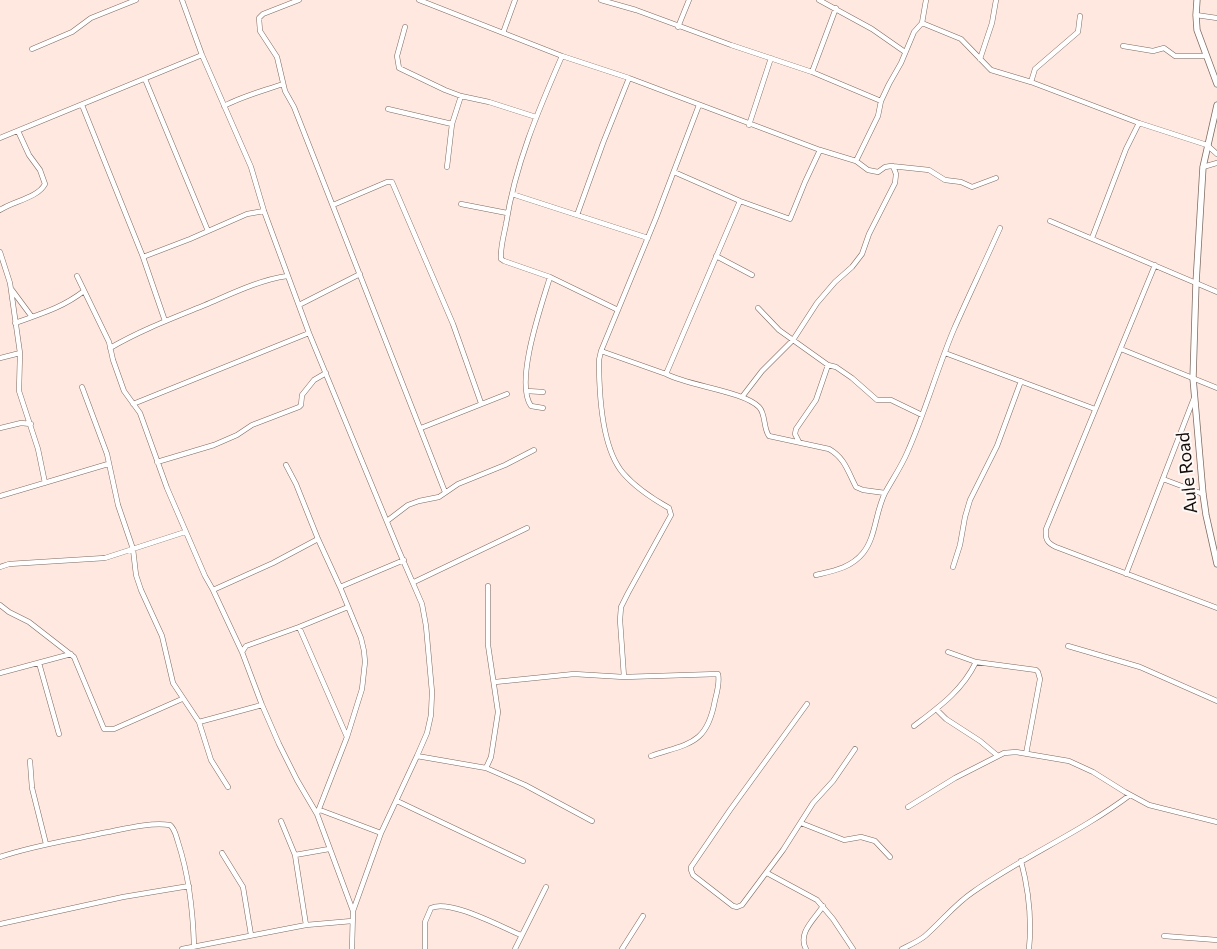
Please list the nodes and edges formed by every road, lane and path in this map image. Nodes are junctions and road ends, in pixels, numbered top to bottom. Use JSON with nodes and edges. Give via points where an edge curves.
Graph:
{"nodes":[{"id":1,"x":136,"y":0,"type":"edge"},
{"id":2,"x":182,"y":0,"type":"edge"},
{"id":3,"x":299,"y":0,"type":"edge"},
{"id":4,"x":419,"y":0,"type":"edge"},
{"id":5,"x":515,"y":0,"type":"edge"},
{"id":6,"x":601,"y":0,"type":"edge"},
{"id":7,"x":689,"y":0,"type":"edge"},
{"id":8,"x":819,"y":0,"type":"edge"},
{"id":9,"x":926,"y":0,"type":"edge"},
{"id":10,"x":996,"y":0,"type":"edge"},
{"id":11,"x":1196,"y":0,"type":"edge"},
{"id":12,"x":836,"y":8,"type":"junction"},
{"id":13,"x":1196,"y":15,"type":"junction"},
{"id":14,"x":1080,"y":16,"type":"dead end"},
{"id":15,"x":1217,"y":18,"type":"edge"},
{"id":16,"x":922,"y":23,"type":"junction"},
{"id":17,"x":404,"y":26,"type":"dead end"},
{"id":18,"x":678,"y":26,"type":"junction"},
{"id":19,"x":503,"y":33,"type":"junction"},
{"id":20,"x":1123,"y":46,"type":"dead end"},
{"id":21,"x":32,"y":49,"type":"dead end"},
{"id":22,"x":905,"y":52,"type":"junction"},
{"id":23,"x":202,"y":55,"type":"junction"},
{"id":24,"x":562,"y":56,"type":"junction"},
{"id":25,"x":1206,"y":56,"type":"junction"},
{"id":26,"x":771,"y":58,"type":"junction"},
{"id":27,"x":980,"y":59,"type":"junction"},
{"id":28,"x":812,"y":72,"type":"junction"},
{"id":29,"x":629,"y":78,"type":"junction"},
{"id":30,"x":145,"y":79,"type":"junction"},
{"id":31,"x":1031,"y":82,"type":"junction"},
{"id":32,"x":283,"y":84,"type":"junction"},
{"id":33,"x":1217,"y":84,"type":"edge"},
{"id":34,"x":461,"y":96,"type":"junction"},
{"id":35,"x":881,"y":101,"type":"junction"},
{"id":36,"x":82,"y":105,"type":"junction"},
{"id":37,"x":699,"y":105,"type":"junction"},
{"id":38,"x":1217,"y":105,"type":"edge"},
{"id":39,"x":224,"y":106,"type":"junction"},
{"id":40,"x":388,"y":109,"type":"dead end"},
{"id":41,"x":536,"y":118,"type":"junction"},
{"id":42,"x":1139,"y":123,"type":"junction"},
{"id":43,"x":452,"y":124,"type":"junction"},
{"id":44,"x":749,"y":125,"type":"junction"},
{"id":45,"x":18,"y":130,"type":"junction"},
{"id":46,"x":0,"y":138,"type":"edge"},
{"id":47,"x":1208,"y":145,"type":"junction"},
{"id":48,"x":820,"y":150,"type":"junction"},
{"id":49,"x":1217,"y":154,"type":"edge"},
{"id":50,"x":856,"y":161,"type":"junction"},
{"id":51,"x":1217,"y":163,"type":"edge"},
{"id":52,"x":893,"y":166,"type":"junction"},
{"id":53,"x":447,"y":167,"type":"dead end"},
{"id":54,"x":1203,"y":167,"type":"junction"},
{"id":55,"x":674,"y":172,"type":"junction"},
{"id":56,"x":996,"y":178,"type":"dead end"},
{"id":57,"x":512,"y":194,"type":"junction"},
{"id":58,"x":740,"y":201,"type":"junction"},
{"id":59,"x":461,"y":204,"type":"dead end"},
{"id":60,"x":333,"y":205,"type":"junction"},
{"id":61,"x":0,"y":210,"type":"edge"},
{"id":62,"x":264,"y":212,"type":"junction"},
{"id":63,"x":507,"y":214,"type":"junction"},
{"id":64,"x":577,"y":216,"type":"junction"},
{"id":65,"x":1050,"y":221,"type":"dead end"},
{"id":66,"x":1000,"y":228,"type":"dead end"},
{"id":67,"x":208,"y":231,"type":"junction"},
{"id":68,"x":648,"y":238,"type":"junction"},
{"id":69,"x":1092,"y":238,"type":"junction"},
{"id":70,"x":0,"y":252,"type":"edge"},
{"id":71,"x":716,"y":256,"type":"junction"},
{"id":72,"x":143,"y":257,"type":"junction"},
{"id":73,"x":1155,"y":264,"type":"junction"},
{"id":74,"x":360,"y":274,"type":"junction"},
{"id":75,"x":77,"y":276,"type":"dead end"},
{"id":76,"x":288,"y":276,"type":"junction"},
{"id":77,"x":752,"y":276,"type":"dead end"},
{"id":78,"x":550,"y":277,"type":"junction"},
{"id":79,"x":1196,"y":283,"type":"junction"},
{"id":80,"x":11,"y":289,"type":"junction"},
{"id":81,"x":84,"y":291,"type":"junction"},
{"id":82,"x":1217,"y":292,"type":"edge"},
{"id":83,"x":299,"y":305,"type":"junction"},
{"id":84,"x":758,"y":308,"type":"dead end"},
{"id":85,"x":618,"y":310,"type":"junction"},
{"id":86,"x":32,"y":317,"type":"junction"},
{"id":87,"x":165,"y":321,"type":"junction"},
{"id":88,"x":15,"y":323,"type":"junction"},
{"id":89,"x":309,"y":334,"type":"junction"},
{"id":90,"x":793,"y":340,"type":"junction"},
{"id":91,"x":110,"y":348,"type":"junction"},
{"id":92,"x":1121,"y":349,"type":"junction"},
{"id":93,"x":601,"y":351,"type":"junction"},
{"id":94,"x":20,"y":353,"type":"junction"},
{"id":95,"x":945,"y":353,"type":"junction"},
{"id":96,"x":0,"y":358,"type":"edge"},
{"id":97,"x":828,"y":365,"type":"junction"},
{"id":98,"x":326,"y":373,"type":"junction"},
{"id":99,"x":666,"y":374,"type":"junction"},
{"id":100,"x":1193,"y":378,"type":"junction"},
{"id":101,"x":1021,"y":381,"type":"junction"},
{"id":102,"x":82,"y":387,"type":"dead end"},
{"id":103,"x":1217,"y":388,"type":"edge"},
{"id":104,"x":527,"y":391,"type":"junction"},
{"id":105,"x":543,"y":392,"type":"dead end"},
{"id":106,"x":507,"y":394,"type":"dead end"},
{"id":107,"x":742,"y":397,"type":"junction"},
{"id":108,"x":1194,"y":397,"type":"junction"},
{"id":109,"x":481,"y":403,"type":"junction"},
{"id":110,"x":134,"y":404,"type":"junction"},
{"id":111,"x":543,"y":408,"type":"dead end"},
{"id":112,"x":1095,"y":408,"type":"junction"},
{"id":113,"x":922,"y":415,"type":"junction"},
{"id":114,"x":31,"y":424,"type":"junction"},
{"id":115,"x":0,"y":428,"type":"edge"},
{"id":116,"x":421,"y":428,"type":"junction"},
{"id":117,"x":799,"y":442,"type":"junction"},
{"id":118,"x":534,"y":450,"type":"dead end"},
{"id":119,"x":157,"y":462,"type":"junction"},
{"id":120,"x":108,"y":464,"type":"junction"},
{"id":121,"x":286,"y":465,"type":"dead end"},
{"id":122,"x":1163,"y":479,"type":"junction"},
{"id":123,"x":45,"y":483,"type":"junction"},
{"id":124,"x":445,"y":492,"type":"junction"},
{"id":125,"x":885,"y":492,"type":"junction"},
{"id":126,"x":1203,"y":494,"type":"junction"},
{"id":127,"x":0,"y":496,"type":"edge"},
{"id":128,"x":387,"y":521,"type":"junction"},
{"id":129,"x":527,"y":528,"type":"dead end"},
{"id":130,"x":185,"y":532,"type":"junction"},
{"id":131,"x":318,"y":539,"type":"junction"},
{"id":132,"x":133,"y":549,"type":"junction"},
{"id":133,"x":404,"y":560,"type":"junction"},
{"id":134,"x":1217,"y":564,"type":"edge"},
{"id":135,"x":0,"y":567,"type":"edge"},
{"id":136,"x":953,"y":567,"type":"dead end"},
{"id":137,"x":1126,"y":574,"type":"junction"},
{"id":138,"x":816,"y":575,"type":"dead end"},
{"id":139,"x":414,"y":582,"type":"junction"},
{"id":140,"x":488,"y":586,"type":"dead end"},
{"id":141,"x":340,"y":587,"type":"junction"},
{"id":142,"x":213,"y":590,"type":"junction"},
{"id":143,"x":0,"y":605,"type":"edge"},
{"id":144,"x":348,"y":607,"type":"junction"},
{"id":145,"x":1217,"y":608,"type":"edge"},
{"id":146,"x":299,"y":627,"type":"junction"},
{"id":147,"x":1068,"y":646,"type":"dead end"},
{"id":148,"x":242,"y":652,"type":"junction"},
{"id":149,"x":948,"y":652,"type":"dead end"},
{"id":150,"x":71,"y":654,"type":"junction"},
{"id":151,"x":976,"y":662,"type":"junction"},
{"id":152,"x":39,"y":663,"type":"junction"},
{"id":153,"x":0,"y":673,"type":"edge"},
{"id":154,"x":624,"y":677,"type":"junction"},
{"id":155,"x":495,"y":682,"type":"junction"},
{"id":156,"x":182,"y":699,"type":"junction"},
{"id":157,"x":1217,"y":701,"type":"edge"},
{"id":158,"x":807,"y":704,"type":"dead end"},
{"id":159,"x":262,"y":706,"type":"junction"},
{"id":160,"x":936,"y":709,"type":"junction"},
{"id":161,"x":199,"y":722,"type":"junction"},
{"id":162,"x":914,"y":726,"type":"dead end"},
{"id":163,"x":59,"y":734,"type":"dead end"},
{"id":164,"x":347,"y":737,"type":"junction"},
{"id":165,"x":855,"y":749,"type":"dead end"},
{"id":166,"x":1026,"y":754,"type":"junction"},
{"id":167,"x":417,"y":756,"type":"junction"},
{"id":168,"x":651,"y":756,"type":"dead end"},
{"id":169,"x":998,"y":756,"type":"junction"},
{"id":170,"x":30,"y":761,"type":"dead end"},
{"id":171,"x":486,"y":768,"type":"junction"},
{"id":172,"x":228,"y":787,"type":"dead end"},
{"id":173,"x":1130,"y":795,"type":"junction"},
{"id":174,"x":397,"y":801,"type":"junction"},
{"id":175,"x":908,"y":807,"type":"dead end"},
{"id":176,"x":319,"y":812,"type":"junction"},
{"id":177,"x":281,"y":821,"type":"dead end"},
{"id":178,"x":592,"y":821,"type":"dead end"},
{"id":179,"x":1217,"y":822,"type":"edge"},
{"id":180,"x":801,"y":823,"type":"junction"},
{"id":181,"x":380,"y":834,"type":"junction"},
{"id":182,"x":46,"y":844,"type":"junction"},
{"id":183,"x":329,"y":849,"type":"junction"},
{"id":184,"x":222,"y":854,"type":"dead end"},
{"id":185,"x":295,"y":855,"type":"junction"},
{"id":186,"x":890,"y":856,"type":"dead end"},
{"id":187,"x":0,"y":857,"type":"edge"},
{"id":188,"x":523,"y":861,"type":"dead end"},
{"id":189,"x":1021,"y":861,"type":"junction"},
{"id":190,"x":767,"y":873,"type":"junction"},
{"id":191,"x":189,"y":886,"type":"junction"},
{"id":192,"x":546,"y":888,"type":"dead end"},
{"id":193,"x":823,"y":906,"type":"junction"},
{"id":194,"x":353,"y":911,"type":"junction"},
{"id":195,"x":642,"y":916,"type":"dead end"},
{"id":196,"x":352,"y":921,"type":"junction"},
{"id":197,"x":0,"y":924,"type":"edge"},
{"id":198,"x":306,"y":925,"type":"junction"},
{"id":199,"x":251,"y":935,"type":"junction"},
{"id":200,"x":521,"y":935,"type":"junction"},
{"id":201,"x":1164,"y":936,"type":"dead end"},
{"id":202,"x":1217,"y":940,"type":"edge"},
{"id":203,"x":194,"y":946,"type":"junction"},
{"id":204,"x":182,"y":949,"type":"edge"},
{"id":205,"x":352,"y":949,"type":"edge"},
{"id":206,"x":425,"y":949,"type":"edge"},
{"id":207,"x":515,"y":949,"type":"edge"},
{"id":208,"x":622,"y":949,"type":"edge"},
{"id":209,"x":806,"y":949,"type":"edge"},
{"id":210,"x":853,"y":949,"type":"edge"},
{"id":211,"x":902,"y":949,"type":"edge"},
{"id":212,"x":1029,"y":949,"type":"edge"}],
"edges":[{"from":1,"to":21,"type":"street","via":[[91,18],[72,32]]},
{"from":2,"to":23,"type":"street"},
{"from":3,"to":32,"type":"street","via":[[259,18],[260,30],[277,58]]},
{"from":4,"to":19,"type":"street"},
{"from":5,"to":19,"type":"street"},
{"from":6,"to":18,"type":"street"},
{"from":7,"to":18,"type":"street"},
{"from":8,"to":12,"type":"street"},
{"from":9,"to":16,"type":"street"},
{"from":10,"to":27,"type":"street"},
{"from":11,"to":13,"type":"street"},
{"from":12,"to":22,"type":"street"},
{"from":12,"to":28,"type":"street"},
{"from":13,"to":15,"type":"street"},
{"from":13,"to":25,"type":"street","via":[[1197,30]]},
{"from":14,"to":31,"type":"street","via":[[1078,32],[1035,69]]},
{"from":16,"to":22,"type":"street"},
{"from":16,"to":27,"type":"street","via":[[961,39]]},
{"from":17,"to":34,"type":"street","via":[[396,56],[399,68]]},
{"from":18,"to":26,"type":"street"},
{"from":19,"to":24,"type":"street"},
{"from":20,"to":25,"type":"street","via":[[1152,51],[1164,48],[1175,56]]},
{"from":22,"to":35,"type":"street"},
{"from":23,"to":30,"type":"street"},
{"from":23,"to":39,"type":"street"},
{"from":24,"to":29,"type":"street"},
{"from":24,"to":41,"type":"street"},
{"from":25,"to":33,"type":"street"},
{"from":26,"to":28,"type":"street"},
{"from":26,"to":44,"type":"street"},
{"from":27,"to":31,"type":"street","via":[[991,70]]},
{"from":28,"to":35,"type":"street"},
{"from":29,"to":37,"type":"street"},
{"from":29,"to":64,"type":"street"},
{"from":30,"to":36,"type":"street"},
{"from":30,"to":67,"type":"street"},
{"from":31,"to":42,"type":"street"},
{"from":32,"to":39,"type":"street"},
{"from":32,"to":60,"type":"street"},
{"from":34,"to":41,"type":"street"},
{"from":34,"to":43,"type":"street"},
{"from":35,"to":50,"type":"street","via":[[878,116]]},
{"from":36,"to":45,"type":"street"},
{"from":36,"to":72,"type":"street"},
{"from":37,"to":44,"type":"street"},
{"from":37,"to":55,"type":"street"},
{"from":38,"to":47,"type":"street","name":"Aule Road"},
{"from":39,"to":62,"type":"street","via":[[251,167]]},
{"from":40,"to":43,"type":"street"},
{"from":41,"to":57,"type":"street"},
{"from":42,"to":47,"type":"street"},
{"from":42,"to":69,"type":"street"},
{"from":43,"to":53,"type":"street"},
{"from":44,"to":48,"type":"street"},
{"from":45,"to":46,"type":"street"},
{"from":45,"to":61,"type":"street","via":[[45,184],[37,193]]},
{"from":47,"to":49,"type":"street"},
{"from":47,"to":54,"type":"street","name":"Aule Road"},
{"from":48,"to":50,"type":"street"},
{"from":48,"to":58,"type":"street","via":[[790,219]]},
{"from":50,"to":52,"type":"street","via":[[873,172]]},
{"from":51,"to":54,"type":"street"},
{"from":52,"to":56,"type":"street","via":[[930,170],[945,180],[972,187]]},
{"from":52,"to":90,"type":"street","via":[[895,182],[862,254],[817,303]]},
{"from":54,"to":79,"type":"street","name":"Aule Road"},
{"from":55,"to":58,"type":"street"},
{"from":55,"to":68,"type":"street"},
{"from":57,"to":63,"type":"street"},
{"from":57,"to":64,"type":"street"},
{"from":58,"to":71,"type":"street"},
{"from":59,"to":63,"type":"street"},
{"from":60,"to":74,"type":"street"},
{"from":60,"to":109,"type":"street","via":[[392,182],[453,324]]},
{"from":62,"to":67,"type":"street","via":[[247,214]]},
{"from":62,"to":76,"type":"street"},
{"from":63,"to":78,"type":"street","via":[[501,259]]},
{"from":64,"to":68,"type":"street"},
{"from":65,"to":69,"type":"street"},
{"from":66,"to":95,"type":"street"},
{"from":67,"to":72,"type":"street"},
{"from":68,"to":85,"type":"street"},
{"from":69,"to":73,"type":"street"},
{"from":70,"to":80,"type":"street"},
{"from":71,"to":77,"type":"street"},
{"from":71,"to":99,"type":"street"},
{"from":72,"to":87,"type":"street"},
{"from":73,"to":79,"type":"street"},
{"from":73,"to":92,"type":"street"},
{"from":74,"to":83,"type":"street"},
{"from":74,"to":116,"type":"street"},
{"from":75,"to":81,"type":"street"},
{"from":76,"to":83,"type":"street"},
{"from":76,"to":87,"type":"street","via":[[268,280]]},
{"from":78,"to":85,"type":"street"},
{"from":78,"to":104,"type":"street","via":[[528,356]]},
{"from":79,"to":82,"type":"street"},
{"from":79,"to":100,"type":"street","name":"Aule Road"},
{"from":80,"to":86,"type":"street"},
{"from":80,"to":88,"type":"street"},
{"from":81,"to":86,"type":"street","via":[[65,305]]},
{"from":81,"to":91,"type":"street"},
{"from":83,"to":89,"type":"street"},
{"from":84,"to":90,"type":"street","via":[[775,327]]},
{"from":85,"to":93,"type":"street"},
{"from":86,"to":88,"type":"street"},
{"from":87,"to":91,"type":"street"},
{"from":88,"to":94,"type":"street"},
{"from":89,"to":98,"type":"street"},
{"from":89,"to":110,"type":"street"},
{"from":90,"to":97,"type":"street"},
{"from":90,"to":107,"type":"street"},
{"from":91,"to":110,"type":"street","via":[[124,391]]},
{"from":92,"to":100,"type":"street"},
{"from":92,"to":112,"type":"street"},
{"from":93,"to":99,"type":"street"},
{"from":93,"to":154,"type":"street","via":[[599,371],[604,425],[610,449],[622,472],[671,512],[662,535],[621,608]]},
{"from":94,"to":96,"type":"street"},
{"from":94,"to":114,"type":"street","via":[[19,392]]},
{"from":95,"to":101,"type":"street"},
{"from":95,"to":113,"type":"street"},
{"from":97,"to":113,"type":"street","via":[[852,378],[877,400],[891,400]]},
{"from":97,"to":117,"type":"street","via":[[816,400],[796,429]]},
{"from":98,"to":119,"type":"street","via":[[314,380],[302,395],[299,408],[252,425],[214,444]]},
{"from":98,"to":128,"type":"street"},
{"from":99,"to":107,"type":"street"},
{"from":100,"to":103,"type":"street"},
{"from":100,"to":108,"type":"street","name":"Aule Road"},
{"from":101,"to":112,"type":"street"},
{"from":101,"to":136,"type":"street","via":[[997,446],[970,500]]},
{"from":102,"to":120,"type":"street"},
{"from":104,"to":105,"type":"street"},
{"from":104,"to":111,"type":"street","via":[[531,406]]},
{"from":106,"to":109,"type":"street"},
{"from":107,"to":117,"type":"street","via":[[761,409],[769,436]]},
{"from":108,"to":122,"type":"street"},
{"from":108,"to":126,"type":"street","name":"Aule Road"},
{"from":109,"to":116,"type":"street"},
{"from":110,"to":119,"type":"street"},
{"from":112,"to":137,"type":"street","via":[[1046,529],[1046,539],[1056,547]]},
{"from":113,"to":125,"type":"street","via":[[907,454]]},
{"from":114,"to":115,"type":"street"},
{"from":114,"to":123,"type":"street"},
{"from":116,"to":124,"type":"street"},
{"from":117,"to":125,"type":"street","via":[[834,452],[846,465],[856,487]]},
{"from":118,"to":124,"type":"street"},
{"from":119,"to":130,"type":"street"},
{"from":120,"to":123,"type":"street"},
{"from":120,"to":132,"type":"street"},
{"from":121,"to":131,"type":"street"},
{"from":122,"to":126,"type":"street"},
{"from":122,"to":137,"type":"street"},
{"from":123,"to":127,"type":"street"},
{"from":124,"to":128,"type":"street","via":[[439,497],[408,505]]},
{"from":125,"to":138,"type":"street","via":[[871,540],[861,556],[845,568]]},
{"from":126,"to":134,"type":"street","name":"Aule Road"},
{"from":128,"to":133,"type":"street"},
{"from":129,"to":139,"type":"street"},
{"from":130,"to":132,"type":"street"},
{"from":130,"to":142,"type":"street"},
{"from":131,"to":141,"type":"street"},
{"from":131,"to":142,"type":"street"},
{"from":132,"to":135,"type":"street","via":[[105,558]]},
{"from":132,"to":156,"type":"street","via":[[136,575],[158,627],[172,683]]},
{"from":133,"to":139,"type":"street"},
{"from":133,"to":141,"type":"street"},
{"from":137,"to":145,"type":"street"},
{"from":139,"to":167,"type":"street","via":[[426,626],[432,692],[431,716]]},
{"from":140,"to":155,"type":"street","via":[[488,645]]},
{"from":141,"to":144,"type":"street"},
{"from":142,"to":148,"type":"street"},
{"from":143,"to":150,"type":"street","via":[[30,622]]},
{"from":144,"to":146,"type":"street"},
{"from":144,"to":164,"type":"street","via":[[361,638],[365,662],[362,689]]},
{"from":146,"to":148,"type":"street","via":[[246,646]]},
{"from":146,"to":164,"type":"street"},
{"from":147,"to":157,"type":"street","via":[[1135,665]]},
{"from":148,"to":159,"type":"street"},
{"from":149,"to":151,"type":"street"},
{"from":150,"to":152,"type":"street"},
{"from":150,"to":156,"type":"street","via":[[104,728],[114,729]]},
{"from":151,"to":160,"type":"street","via":[[954,695]]},
{"from":151,"to":166,"type":"street","via":[[1038,672],[1040,679]]},
{"from":152,"to":153,"type":"street"},
{"from":152,"to":163,"type":"street"},
{"from":154,"to":155,"type":"street","via":[[574,674]]},
{"from":154,"to":168,"type":"street","via":[[715,673],[719,676],[712,714],[705,731],[693,741]]},
{"from":155,"to":171,"type":"street","via":[[498,712],[491,757]]},
{"from":156,"to":161,"type":"street"},
{"from":158,"to":190,"type":"street","via":[[690,870],[737,907]]},
{"from":159,"to":161,"type":"street"},
{"from":159,"to":176,"type":"street","via":[[297,780]]},
{"from":160,"to":162,"type":"street"},
{"from":160,"to":169,"type":"street"},
{"from":161,"to":172,"type":"street","via":[[211,760]]},
{"from":164,"to":176,"type":"street"},
{"from":165,"to":180,"type":"street"},
{"from":166,"to":169,"type":"street","via":[[1010,752]]},
{"from":166,"to":173,"type":"street","via":[[1069,761]]},
{"from":167,"to":171,"type":"street"},
{"from":167,"to":174,"type":"street"},
{"from":169,"to":175,"type":"street"},
{"from":170,"to":182,"type":"street","via":[[32,788]]},
{"from":171,"to":178,"type":"street"},
{"from":173,"to":179,"type":"street","via":[[1148,805]]},
{"from":173,"to":189,"type":"street"},
{"from":174,"to":181,"type":"street"},
{"from":174,"to":188,"type":"street"},
{"from":176,"to":181,"type":"street"},
{"from":176,"to":183,"type":"street"},
{"from":177,"to":185,"type":"street"},
{"from":180,"to":186,"type":"street","via":[[844,840],[861,837],[875,840]]},
{"from":180,"to":190,"type":"street"},
{"from":181,"to":194,"type":"street"},
{"from":182,"to":187,"type":"street"},
{"from":182,"to":191,"type":"street","via":[[148,825],[170,825],[182,852]]},
{"from":183,"to":185,"type":"street"},
{"from":183,"to":194,"type":"street"},
{"from":184,"to":199,"type":"street","via":[[243,887]]},
{"from":185,"to":198,"type":"street"},
{"from":189,"to":211,"type":"street","via":[[973,892],[925,936]]},
{"from":189,"to":212,"type":"street","via":[[1030,901]]},
{"from":190,"to":193,"type":"street","via":[[808,894]]},
{"from":191,"to":197,"type":"street"},
{"from":191,"to":203,"type":"street"},
{"from":192,"to":200,"type":"street"},
{"from":193,"to":209,"type":"street","via":[[805,933]]},
{"from":193,"to":210,"type":"street"},
{"from":194,"to":196,"type":"street"},
{"from":195,"to":208,"type":"street"},
{"from":196,"to":198,"type":"street"},
{"from":196,"to":205,"type":"street"},
{"from":198,"to":199,"type":"street"},
{"from":199,"to":203,"type":"street"},
{"from":200,"to":206,"type":"street","via":[[452,907],[437,906],[431,908],[425,922]]},
{"from":200,"to":207,"type":"street"},
{"from":201,"to":202,"type":"street"},
{"from":203,"to":204,"type":"street"}]}
